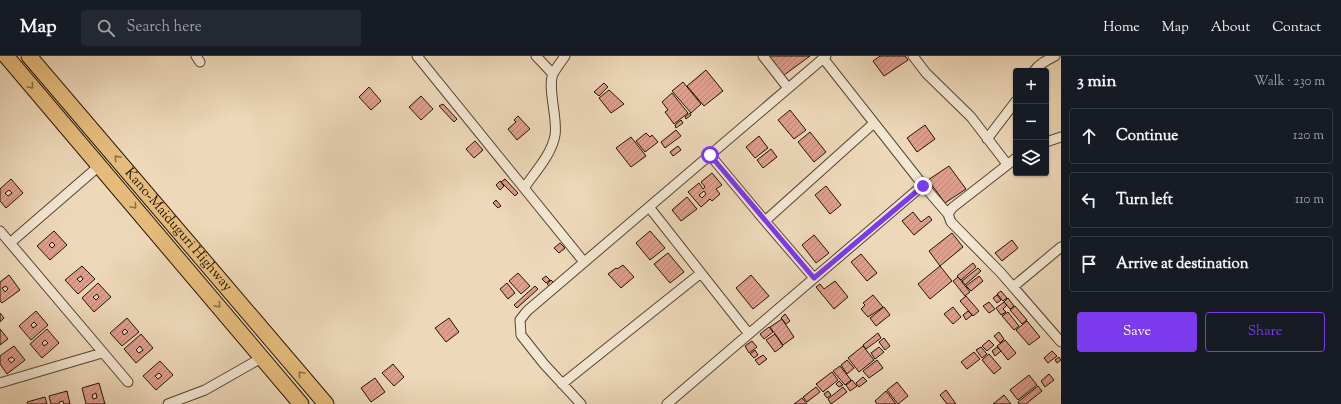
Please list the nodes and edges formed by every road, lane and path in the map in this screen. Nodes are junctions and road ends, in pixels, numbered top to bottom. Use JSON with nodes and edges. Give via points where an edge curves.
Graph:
{"nodes":[{"id":1,"x":6,"y":56,"type":"edge"},
{"id":2,"x":29,"y":56,"type":"edge"},
{"id":3,"x":417,"y":56,"type":"edge"},
{"id":4,"x":536,"y":56,"type":"edge"},
{"id":5,"x":565,"y":56,"type":"edge"},
{"id":6,"x":570,"y":56,"type":"edge"},
{"id":7,"x":763,"y":56,"type":"edge"},
{"id":8,"x":913,"y":56,"type":"edge"},
{"id":9,"x":1055,"y":56,"type":"edge"},
{"id":10,"x":824,"y":57,"type":"edge"},
{"id":11,"x":1044,"y":58,"type":"edge"},
{"id":12,"x":559,"y":65,"type":"junction"},
{"id":13,"x":1036,"y":68,"type":"edge"},
{"id":14,"x":553,"y":74,"type":"junction"},
{"id":15,"x":788,"y":88,"type":"junction"},
{"id":16,"x":1014,"y":104,"type":"edge"},
{"id":17,"x":874,"y":123,"type":"junction"},
{"id":18,"x":1061,"y":136,"type":"edge"},
{"id":19,"x":987,"y":139,"type":"junction"},
{"id":20,"x":1049,"y":141,"type":"edge"},
{"id":21,"x":710,"y":155,"type":"junction"},
{"id":22,"x":1013,"y":160,"type":"edge"},
{"id":23,"x":1007,"y":164,"type":"junction"},
{"id":24,"x":99,"y":166,"type":"junction"},
{"id":25,"x":923,"y":186,"type":"junction"},
{"id":26,"x":524,"y":188,"type":"junction"},
{"id":27,"x":649,"y":207,"type":"junction"},
{"id":28,"x":948,"y":214,"type":"junction"},
{"id":29,"x":765,"y":221,"type":"junction"},
{"id":30,"x":0,"y":231,"type":"edge"},
{"id":31,"x":10,"y":243,"type":"junction"},
{"id":32,"x":1061,"y":247,"type":"edge"},
{"id":33,"x":584,"y":262,"type":"junction"},
{"id":34,"x":701,"y":273,"type":"junction"},
{"id":35,"x":814,"y":278,"type":"junction"},
{"id":36,"x":1013,"y":287,"type":"junction"},
{"id":37,"x":749,"y":334,"type":"junction"},
{"id":38,"x":1061,"y":342,"type":"edge"},
{"id":39,"x":102,"y":352,"type":"junction"},
{"id":40,"x":263,"y":358,"type":"junction"},
{"id":41,"x":128,"y":382,"type":"dead end"},
{"id":42,"x":0,"y":383,"type":"edge"},
{"id":43,"x":562,"y":384,"type":"junction"},
{"id":44,"x":168,"y":404,"type":"edge"},
{"id":45,"x":301,"y":404,"type":"edge"},
{"id":46,"x":326,"y":404,"type":"edge"},
{"id":47,"x":581,"y":404,"type":"edge"},
{"id":48,"x":667,"y":404,"type":"edge"}],
"edges":[{"from":1,"to":24,"type":"highway","name":"Kano-Maiduguri Highway","one_way":true},
{"from":46,"to":2,"type":"highway","name":"Kano-Maiduguri Highway","one_way":true},
{"from":3,"to":26,"type":"street"},
{"from":4,"to":14,"type":"street"},
{"from":5,"to":12,"type":"street"},
{"from":6,"to":12,"type":"street"},
{"from":7,"to":15,"type":"street"},
{"from":8,"to":19,"type":"street","via":[[926,73],[971,117]]},
{"from":9,"to":11,"type":"street"},
{"from":10,"to":15,"type":"street"},
{"from":10,"to":17,"type":"street"},
{"from":11,"to":13,"type":"street"},
{"from":12,"to":14,"type":"street"},
{"from":14,"to":26,"type":"street","via":[[551,81],[555,135],[549,152]]},
{"from":15,"to":21,"type":"street"},
{"from":16,"to":19,"type":"street"},
{"from":17,"to":25,"type":"street"},
{"from":17,"to":29,"type":"street"},
{"from":18,"to":20,"type":"street"},
{"from":19,"to":23,"type":"street"},
{"from":21,"to":27,"type":"street"},
{"from":21,"to":29,"type":"street"},
{"from":22,"to":23,"type":"street"},
{"from":23,"to":28,"type":"street"},
{"from":24,"to":31,"type":"street"},
{"from":24,"to":40,"type":"highway","name":"Kano-Maiduguri Highway","one_way":true},
{"from":25,"to":28,"type":"street"},
{"from":25,"to":35,"type":"street"},
{"from":26,"to":33,"type":"street"},
{"from":27,"to":33,"type":"street"},
{"from":27,"to":34,"type":"street"},
{"from":28,"to":36,"type":"street","via":[[951,222]]},
{"from":29,"to":35,"type":"street"},
{"from":30,"to":31,"type":"street"},
{"from":31,"to":39,"type":"street"},
{"from":32,"to":36,"type":"street"},
{"from":33,"to":43,"type":"street","via":[[520,320],[521,334]]},
{"from":34,"to":37,"type":"street"},
{"from":34,"to":43,"type":"street"},
{"from":35,"to":37,"type":"street"},
{"from":36,"to":38,"type":"street"},
{"from":37,"to":48,"type":"street"},
{"from":39,"to":41,"type":"street"},
{"from":39,"to":42,"type":"street"},
{"from":40,"to":44,"type":"street","via":[[205,390]]},
{"from":40,"to":45,"type":"highway","name":"Kano-Maiduguri Highway"},
{"from":43,"to":47,"type":"street"}]}
